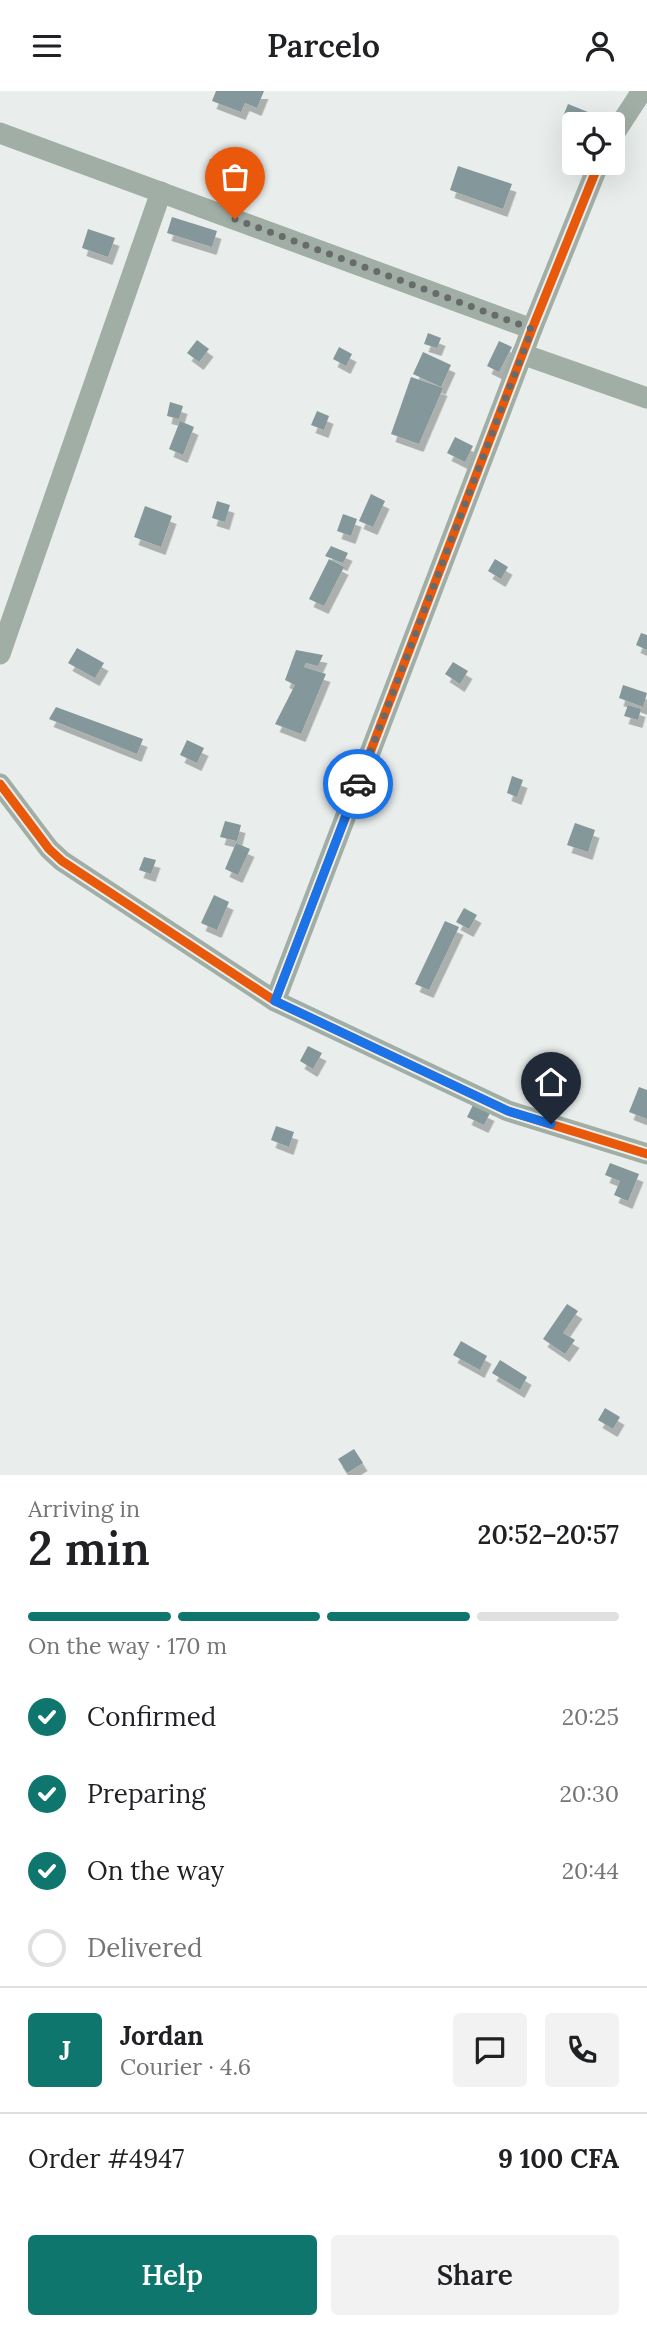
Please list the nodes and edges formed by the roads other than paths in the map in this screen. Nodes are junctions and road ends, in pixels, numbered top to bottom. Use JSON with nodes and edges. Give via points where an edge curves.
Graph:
{"nodes":[{"id":1,"x":642,"y":91,"type":"edge"},
{"id":2,"x":625,"y":117,"type":"edge"},
{"id":3,"x":0,"y":133,"type":"edge"},
{"id":4,"x":594,"y":175,"type":"edge"},
{"id":5,"x":161,"y":192,"type":"junction"},
{"id":6,"x":532,"y":329,"type":"junction"},
{"id":7,"x":523,"y":354,"type":"junction"},
{"id":8,"x":647,"y":398,"type":"edge"},
{"id":9,"x":0,"y":654,"type":"edge"},
{"id":10,"x":0,"y":784,"type":"edge"},
{"id":11,"x":275,"y":1001,"type":"junction"},
{"id":12,"x":647,"y":1154,"type":"edge"}],
"edges":[{"from":1,"to":2,"type":"street"},
{"from":3,"to":5,"type":"street"},
{"from":4,"to":6,"type":"street"},
{"from":5,"to":6,"type":"street"},
{"from":5,"to":9,"type":"street"},
{"from":6,"to":7,"type":"street"},
{"from":7,"to":8,"type":"street"},
{"from":7,"to":11,"type":"street"},
{"from":10,"to":11,"type":"street","via":[[62,861]]},
{"from":11,"to":12,"type":"street","via":[[508,1111]]}]}
